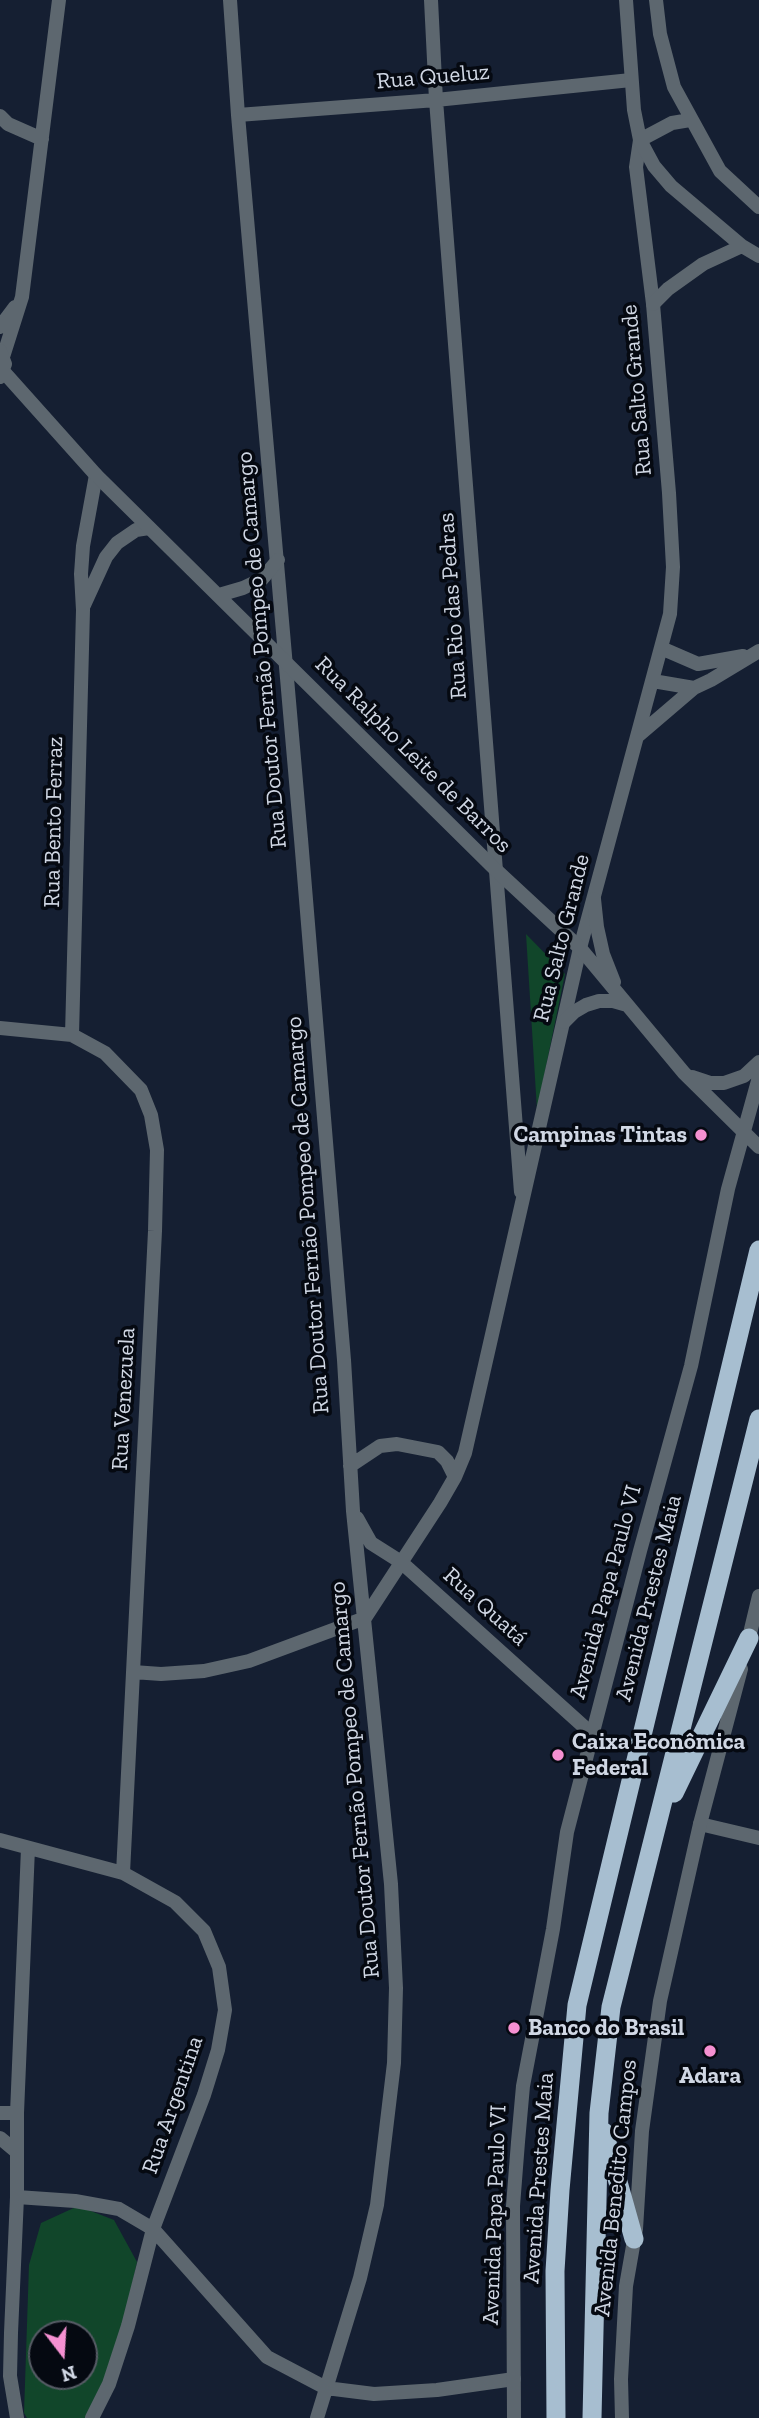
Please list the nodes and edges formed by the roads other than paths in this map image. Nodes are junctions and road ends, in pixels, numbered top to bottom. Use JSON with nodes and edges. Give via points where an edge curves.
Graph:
{"nodes":[{"id":1,"x":59,"y":0,"type":"edge"},
{"id":2,"x":230,"y":0,"type":"edge"},
{"id":3,"x":431,"y":0,"type":"edge"},
{"id":4,"x":626,"y":0,"type":"edge"},
{"id":5,"x":656,"y":0,"type":"edge"},
{"id":6,"x":631,"y":80,"type":"junction"},
{"id":7,"x":436,"y":100,"type":"junction"},
{"id":8,"x":238,"y":115,"type":"junction"},
{"id":9,"x":0,"y":116,"type":"edge"},
{"id":10,"x":690,"y":120,"type":"junction"},
{"id":11,"x":42,"y":138,"type":"junction"},
{"id":12,"x":640,"y":140,"type":"junction"},
{"id":13,"x":759,"y":207,"type":"edge"},
{"id":14,"x":742,"y":246,"type":"junction"},
{"id":15,"x":759,"y":256,"type":"edge"},
{"id":16,"x":22,"y":297,"type":"junction"},
{"id":17,"x":653,"y":303,"type":"junction"},
{"id":18,"x":0,"y":327,"type":"edge"},
{"id":19,"x":1,"y":368,"type":"edge"},
{"id":20,"x":96,"y":475,"type":"junction"},
{"id":21,"x":149,"y":528,"type":"junction"},
{"id":22,"x":278,"y":560,"type":"junction"},
{"id":23,"x":219,"y":595,"type":"junction"},
{"id":24,"x":83,"y":610,"type":"junction"},
{"id":25,"x":662,"y":648,"type":"junction"},
{"id":26,"x":757,"y":653,"type":"edge"},
{"id":27,"x":287,"y":662,"type":"junction"},
{"id":28,"x":653,"y":681,"type":"junction"},
{"id":29,"x":694,"y":688,"type":"junction"},
{"id":30,"x":639,"y":735,"type":"junction"},
{"id":31,"x":497,"y":871,"type":"junction"},
{"id":32,"x":594,"y":899,"type":"junction"},
{"id":33,"x":580,"y":948,"type":"junction"},
{"id":34,"x":627,"y":1005,"type":"junction"},
{"id":35,"x":564,"y":1022,"type":"junction"},
{"id":36,"x":0,"y":1028,"type":"edge"},
{"id":37,"x":72,"y":1035,"type":"junction"},
{"id":38,"x":759,"y":1062,"type":"edge"},
{"id":39,"x":684,"y":1073,"type":"junction"},
{"id":40,"x":759,"y":1077,"type":"edge"},
{"id":41,"x":745,"y":1133,"type":"junction"},
{"id":42,"x":759,"y":1147,"type":"edge"},
{"id":43,"x":522,"y":1208,"type":"junction"},
{"id":44,"x":759,"y":1250,"type":"edge"},
{"id":45,"x":759,"y":1419,"type":"edge"},
{"id":46,"x":350,"y":1466,"type":"junction"},
{"id":47,"x":455,"y":1477,"type":"junction"},
{"id":48,"x":353,"y":1511,"type":"junction"},
{"id":49,"x":401,"y":1562,"type":"junction"},
{"id":50,"x":759,"y":1597,"type":"edge"},
{"id":51,"x":365,"y":1618,"type":"junction"},
{"id":52,"x":749,"y":1638,"type":"junction"},
{"id":53,"x":133,"y":1672,"type":"junction"},
{"id":54,"x":592,"y":1734,"type":"junction"},
{"id":55,"x":700,"y":1824,"type":"junction"},
{"id":56,"x":656,"y":1828,"type":"junction"},
{"id":57,"x":759,"y":1838,"type":"edge"},
{"id":58,"x":0,"y":1840,"type":"edge"},
{"id":59,"x":28,"y":1848,"type":"junction"},
{"id":60,"x":123,"y":1874,"type":"junction"},
{"id":61,"x":0,"y":2113,"type":"edge"},
{"id":62,"x":18,"y":2113,"type":"junction"},
{"id":63,"x":599,"y":2113,"type":"junction"},
{"id":64,"x":0,"y":2138,"type":"edge"},
{"id":65,"x":17,"y":2152,"type":"junction"},
{"id":66,"x":17,"y":2197,"type":"junction"},
{"id":67,"x":153,"y":2229,"type":"junction"},
{"id":68,"x":634,"y":2239,"type":"junction"},
{"id":69,"x":514,"y":2379,"type":"junction"},
{"id":70,"x":326,"y":2388,"type":"junction"},
{"id":71,"x":17,"y":2418,"type":"edge"},
{"id":72,"x":92,"y":2418,"type":"edge"},
{"id":73,"x":317,"y":2418,"type":"edge"},
{"id":74,"x":514,"y":2418,"type":"edge"},
{"id":75,"x":556,"y":2418,"type":"edge"},
{"id":76,"x":592,"y":2418,"type":"edge"},
{"id":77,"x":622,"y":2418,"type":"edge"}],
"edges":[{"from":1,"to":11,"type":"street"},
{"from":2,"to":8,"type":"street","name":"Rua Doutor Fernão Pompeo de Camargo"},
{"from":3,"to":7,"type":"street","name":"Rua Rio das Pedras"},
{"from":4,"to":6,"type":"street","name":"Rua Salto Grande"},
{"from":5,"to":10,"type":"street","via":[[674,87]]},
{"from":6,"to":7,"type":"street","name":"Rua Queluz"},
{"from":6,"to":12,"type":"street","name":"Rua Salto Grande"},
{"from":7,"to":8,"type":"street","name":"Rua Queluz"},
{"from":7,"to":31,"type":"street","name":"Rua Rio das Pedras"},
{"from":8,"to":22,"type":"street","name":"Rua Doutor Fernão Pompeo de Camargo"},
{"from":9,"to":11,"type":"street"},
{"from":10,"to":12,"type":"street"},
{"from":10,"to":13,"type":"street","via":[[720,172]]},
{"from":11,"to":16,"type":"street"},
{"from":12,"to":14,"type":"street","via":[[671,186]]},
{"from":12,"to":17,"type":"street","name":"Rua Salto Grande","via":[[636,167]]},
{"from":14,"to":15,"type":"street"},
{"from":14,"to":17,"type":"street","via":[[694,270]]},
{"from":16,"to":18,"type":"street"},
{"from":16,"to":19,"type":"street"},
{"from":17,"to":25,"type":"street","name":"Rua Salto Grande","via":[[673,567]]},
{"from":19,"to":20,"type":"street","name":"Rua Ralpho Leite de Barros"},
{"from":20,"to":21,"type":"street","name":"Rua Ralpho Leite de Barros"},
{"from":20,"to":24,"type":"street","name":"Rua Bento Ferraz","via":[[83,546]]},
{"from":21,"to":23,"type":"street","name":"Rua Ralpho Leite de Barros"},
{"from":21,"to":24,"type":"street","name":"Rua Bento Ferraz","via":[[136,530],[117,543]]},
{"from":22,"to":23,"type":"street","via":[[262,579]]},
{"from":22,"to":27,"type":"street","name":"Rua Doutor Fernão Pompeo de Camargo"},
{"from":23,"to":27,"type":"street","name":"Rua Ralpho Leite de Barros"},
{"from":24,"to":37,"type":"street","name":"Rua Bento Ferraz"},
{"from":25,"to":26,"type":"street","via":[[698,664]]},
{"from":25,"to":28,"type":"street","name":"Rua Salto Grande"},
{"from":26,"to":29,"type":"street"},
{"from":27,"to":31,"type":"street","name":"Rua Ralpho Leite de Barros"},
{"from":27,"to":46,"type":"street","name":"Rua Doutor Fernão Pompeo de Camargo"},
{"from":28,"to":29,"type":"street"},
{"from":28,"to":30,"type":"street","name":"Rua Salto Grande"},
{"from":29,"to":30,"type":"street"},
{"from":30,"to":32,"type":"street","name":"Rua Salto Grande"},
{"from":31,"to":33,"type":"street","name":"Rua Ralpho Leite de Barros"},
{"from":31,"to":43,"type":"street","name":"Rua Rio das Pedras"},
{"from":32,"to":33,"type":"street","name":"Rua Salto Grande"},
{"from":32,"to":34,"type":"street","via":[[603,954]]},
{"from":33,"to":34,"type":"street","name":"Rua Ralpho Leite de Barros"},
{"from":33,"to":35,"type":"street","name":"Rua Salto Grande"},
{"from":34,"to":35,"type":"street","via":[[599,1001]]},
{"from":34,"to":39,"type":"street","name":"Rua Ralpho Leite de Barros"},
{"from":35,"to":43,"type":"street","name":"Rua Salto Grande"},
{"from":36,"to":37,"type":"street","name":"Rua Venezuela"},
{"from":37,"to":53,"type":"street","name":"Rua Venezuela","via":[[104,1053],[141,1090],[157,1150]]},
{"from":38,"to":39,"type":"street","via":[[744,1076],[724,1083],[696,1080]]},
{"from":39,"to":41,"type":"street","name":"Rua Ralpho Leite de Barros"},
{"from":40,"to":41,"type":"street","name":"Avenida Papa Paulo VI"},
{"from":41,"to":42,"type":"street","name":"Rua Ralpho Leite de Barros"},
{"from":41,"to":54,"type":"street","name":"Avenida Papa Paulo VI","via":[[728,1189],[691,1366]]},
{"from":43,"to":47,"type":"street","name":"Rua Salto Grande","via":[[465,1453]]},
{"from":44,"to":75,"type":"highway","name":"Avenida Prestes Maia","via":[[577,2005],[555,2271]]},
{"from":45,"to":56,"type":"highway"},
{"from":46,"to":47,"type":"street","via":[[380,1446],[397,1444],[438,1452]]},
{"from":46,"to":48,"type":"street","name":"Rua Doutor Fernão Pompeo de Camargo"},
{"from":47,"to":49,"type":"street","name":"Rua Salto Grande"},
{"from":48,"to":49,"type":"street","name":"Rua Quatá","via":[[371,1543]]},
{"from":48,"to":51,"type":"street","name":"Rua Doutor Fernão Pompeo de Camargo"},
{"from":49,"to":51,"type":"street","name":"Rua Salto Grande"},
{"from":49,"to":54,"type":"street","name":"Rua Quatá"},
{"from":50,"to":52,"type":"street","name":"Avenida Benedito Campos"},
{"from":51,"to":53,"type":"street","via":[[249,1661],[204,1671]]},
{"from":51,"to":70,"type":"street","name":"Rua Doutor Fernão Pompeo de Camargo","via":[[391,1884],[394,2063],[377,2205]]},
{"from":52,"to":55,"type":"street","name":"Avenida Benedito Campos"},
{"from":52,"to":56,"type":"highway"},
{"from":53,"to":60,"type":"street","name":"Rua Venezuela"},
{"from":54,"to":69,"type":"street","name":"Avenida Papa Paulo VI","via":[[567,1832],[523,2085],[513,2206]]},
{"from":55,"to":57,"type":"street"},
{"from":55,"to":68,"type":"street","name":"Avenida Benedito Campos","via":[[660,2001],[642,2131]]},
{"from":56,"to":63,"type":"highway","via":[[611,2007]]},
{"from":58,"to":59,"type":"street","name":"Rua Argentina"},
{"from":59,"to":60,"type":"street","name":"Rua Argentina"},
{"from":59,"to":62,"type":"street"},
{"from":60,"to":67,"type":"street","name":"Rua Argentina","via":[[175,1902],[204,1931],[219,1967],[225,2010],[204,2095]]},
{"from":61,"to":62,"type":"street"},
{"from":62,"to":65,"type":"street"},
{"from":63,"to":68,"type":"highway"},
{"from":63,"to":76,"type":"highway"},
{"from":64,"to":65,"type":"street"},
{"from":65,"to":66,"type":"street"},
{"from":66,"to":67,"type":"street","via":[[119,2209]]},
{"from":66,"to":71,"type":"street","via":[[10,2375]]},
{"from":67,"to":70,"type":"street","via":[[267,2357]]},
{"from":67,"to":72,"type":"street","name":"Rua Argentina","via":[[124,2338]]},
{"from":68,"to":77,"type":"street","name":"Avenida Benedito Campos","via":[[626,2286]]},
{"from":69,"to":70,"type":"street","via":[[374,2394]]},
{"from":69,"to":74,"type":"street","name":"Avenida Papa Paulo VI"},
{"from":70,"to":73,"type":"street","name":"Rua Doutor Fernão Pompeo de Camargo"}]}
